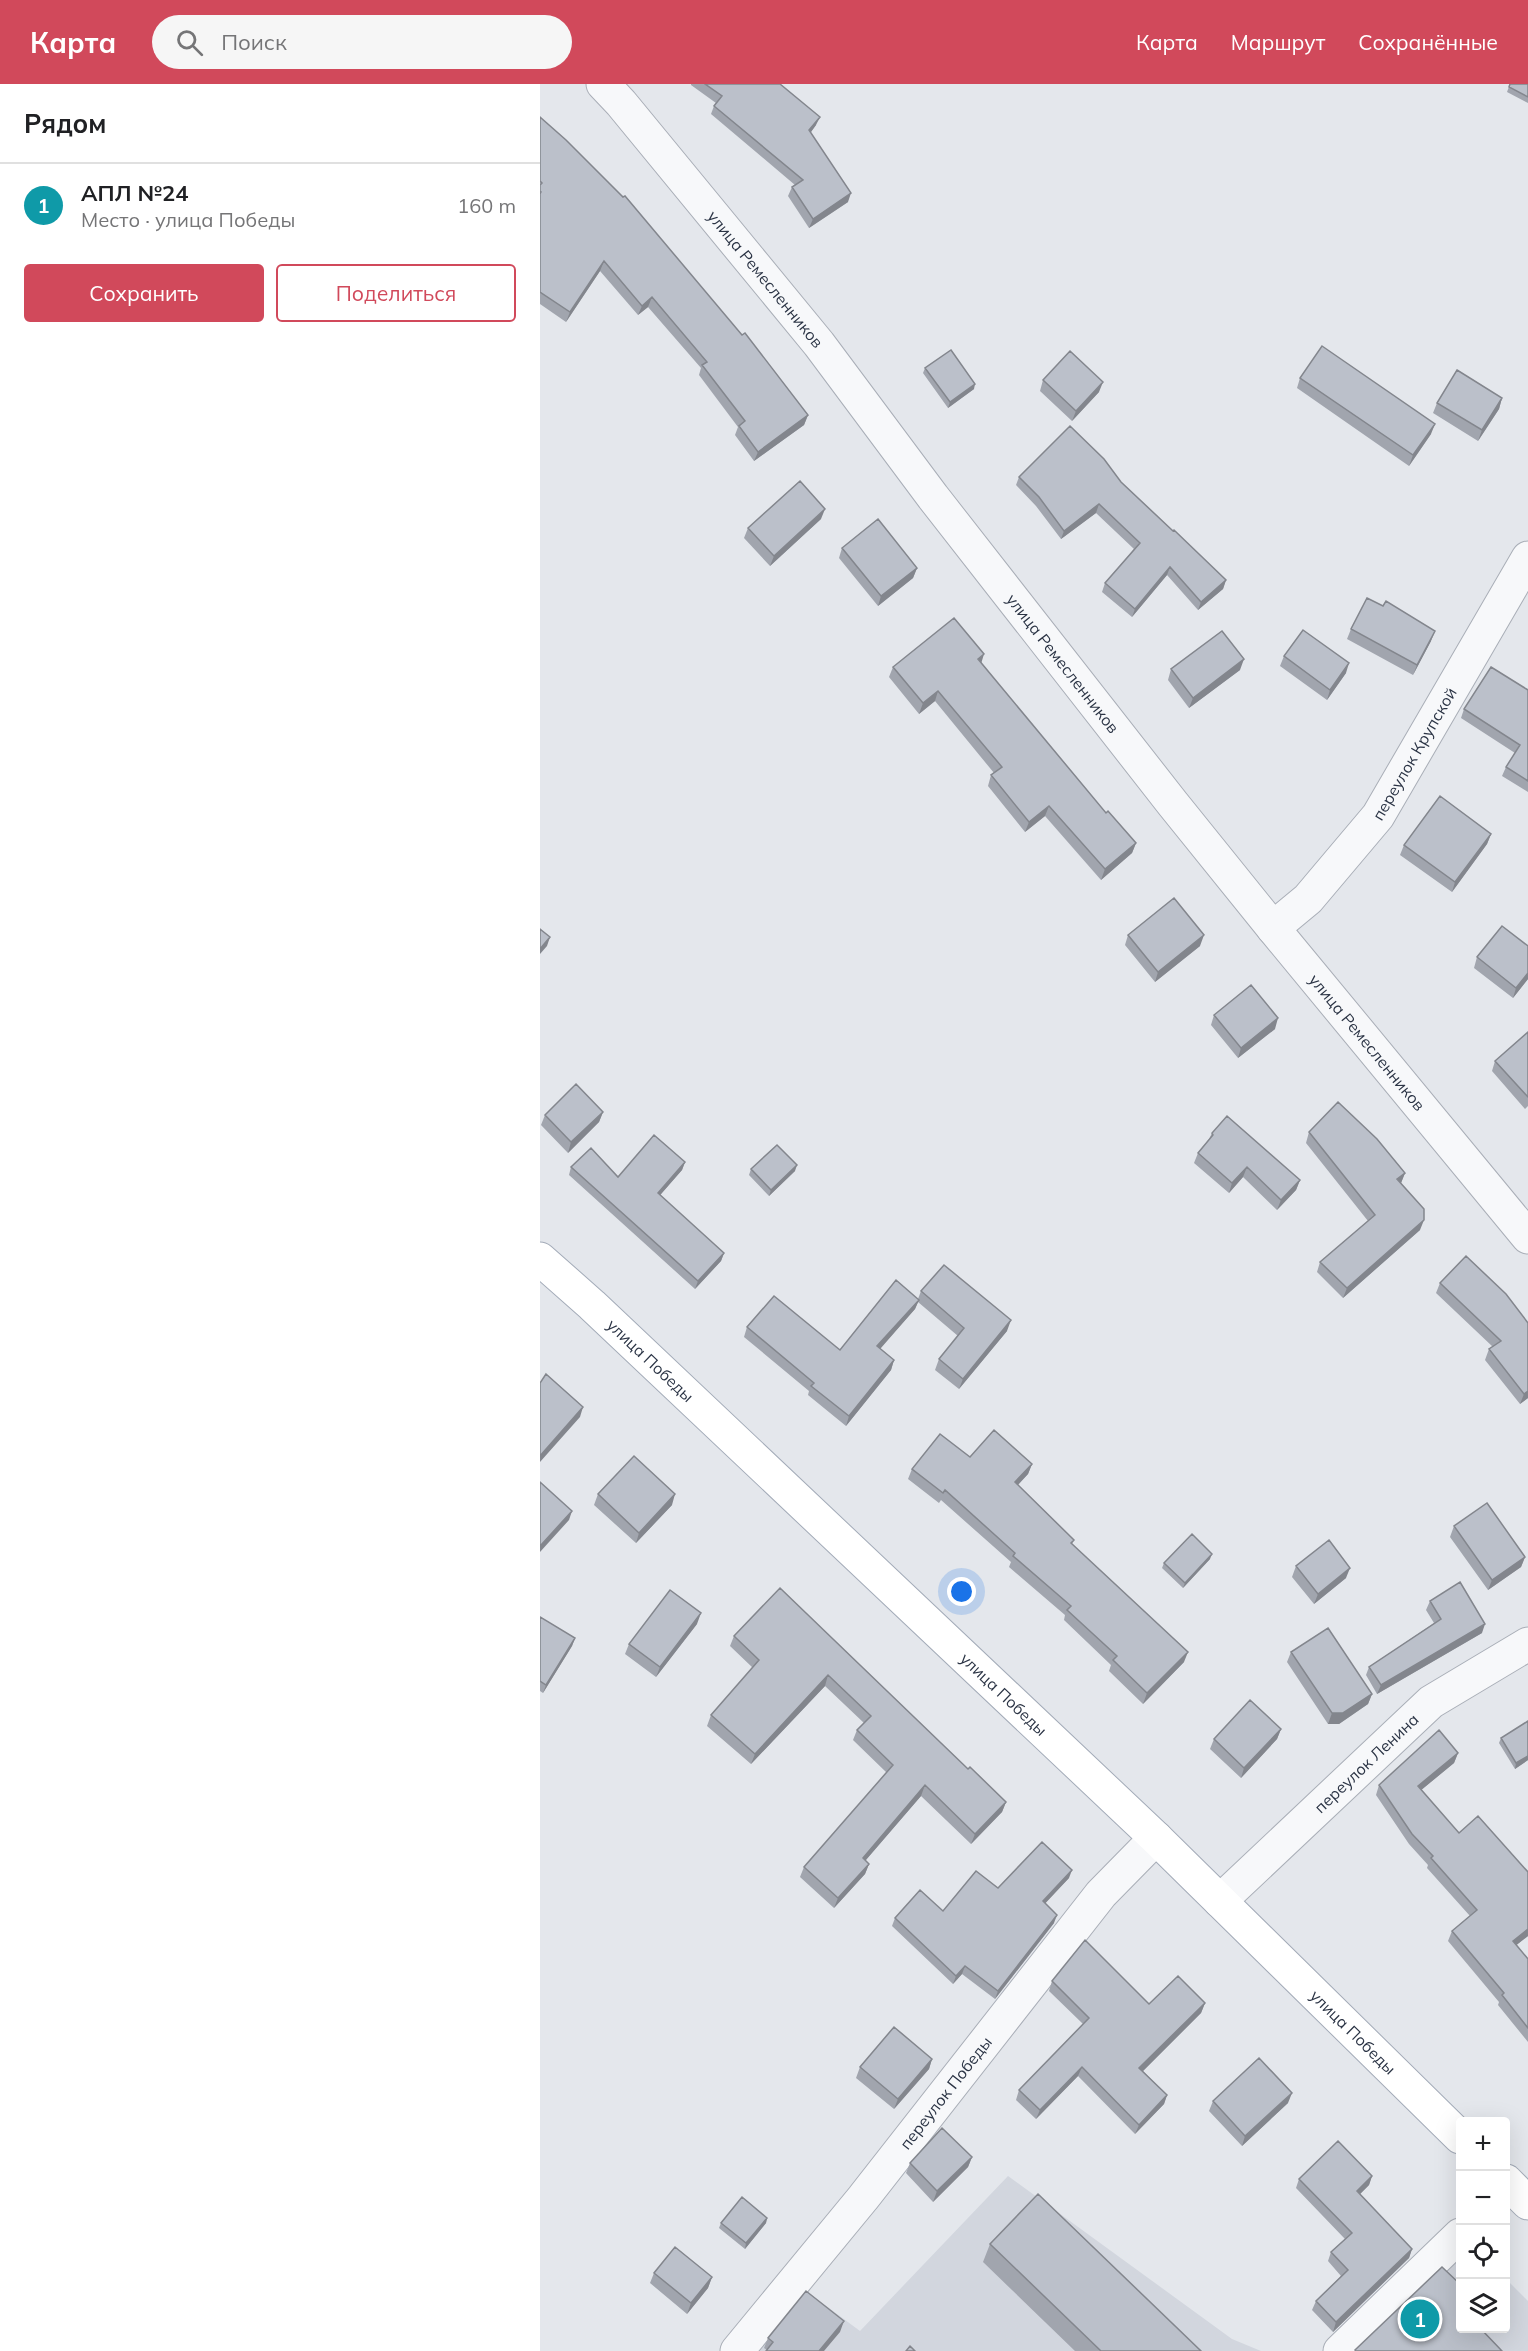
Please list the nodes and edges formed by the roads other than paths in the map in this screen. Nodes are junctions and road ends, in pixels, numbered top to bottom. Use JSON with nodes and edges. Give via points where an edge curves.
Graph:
{"nodes":[{"id":1,"x":603,"y":84,"type":"edge"},
{"id":2,"x":1528,"y":558,"type":"edge"},
{"id":3,"x":1273,"y":928,"type":"junction"},
{"id":4,"x":1528,"y":1237,"type":"edge"},
{"id":5,"x":540,"y":1259,"type":"edge"},
{"id":6,"x":1528,"y":1644,"type":"edge"},
{"id":7,"x":1156,"y":1838,"type":"junction"},
{"id":8,"x":1220,"y":1901,"type":"junction"},
{"id":9,"x":1456,"y":2132,"type":"edge"},
{"id":10,"x":1456,"y":2240,"type":"edge"},
{"id":11,"x":737,"y":2351,"type":"edge"},
{"id":12,"x":1340,"y":2351,"type":"edge"}],
"edges":[{"from":1,"to":3,"type":"street","name":"улица Ремесленников","via":[[819,344],[969,544]]},
{"from":2,"to":3,"type":"street","name":"переулок Крупской","via":[[1378,816],[1308,899]]},
{"from":3,"to":4,"type":"street","name":"улица Ремесленников"},
{"from":5,"to":7,"type":"main road","name":"улица Победы"},
{"from":6,"to":8,"type":"street","name":"переулок Ленина","via":[[1431,1702]]},
{"from":7,"to":8,"type":"main road","name":"улица Победы"},
{"from":7,"to":11,"type":"street","name":"переулок Победы","via":[[1101,1894],[863,2198]]},
{"from":8,"to":9,"type":"main road","name":"улица Победы"},
{"from":10,"to":12,"type":"street"}]}
